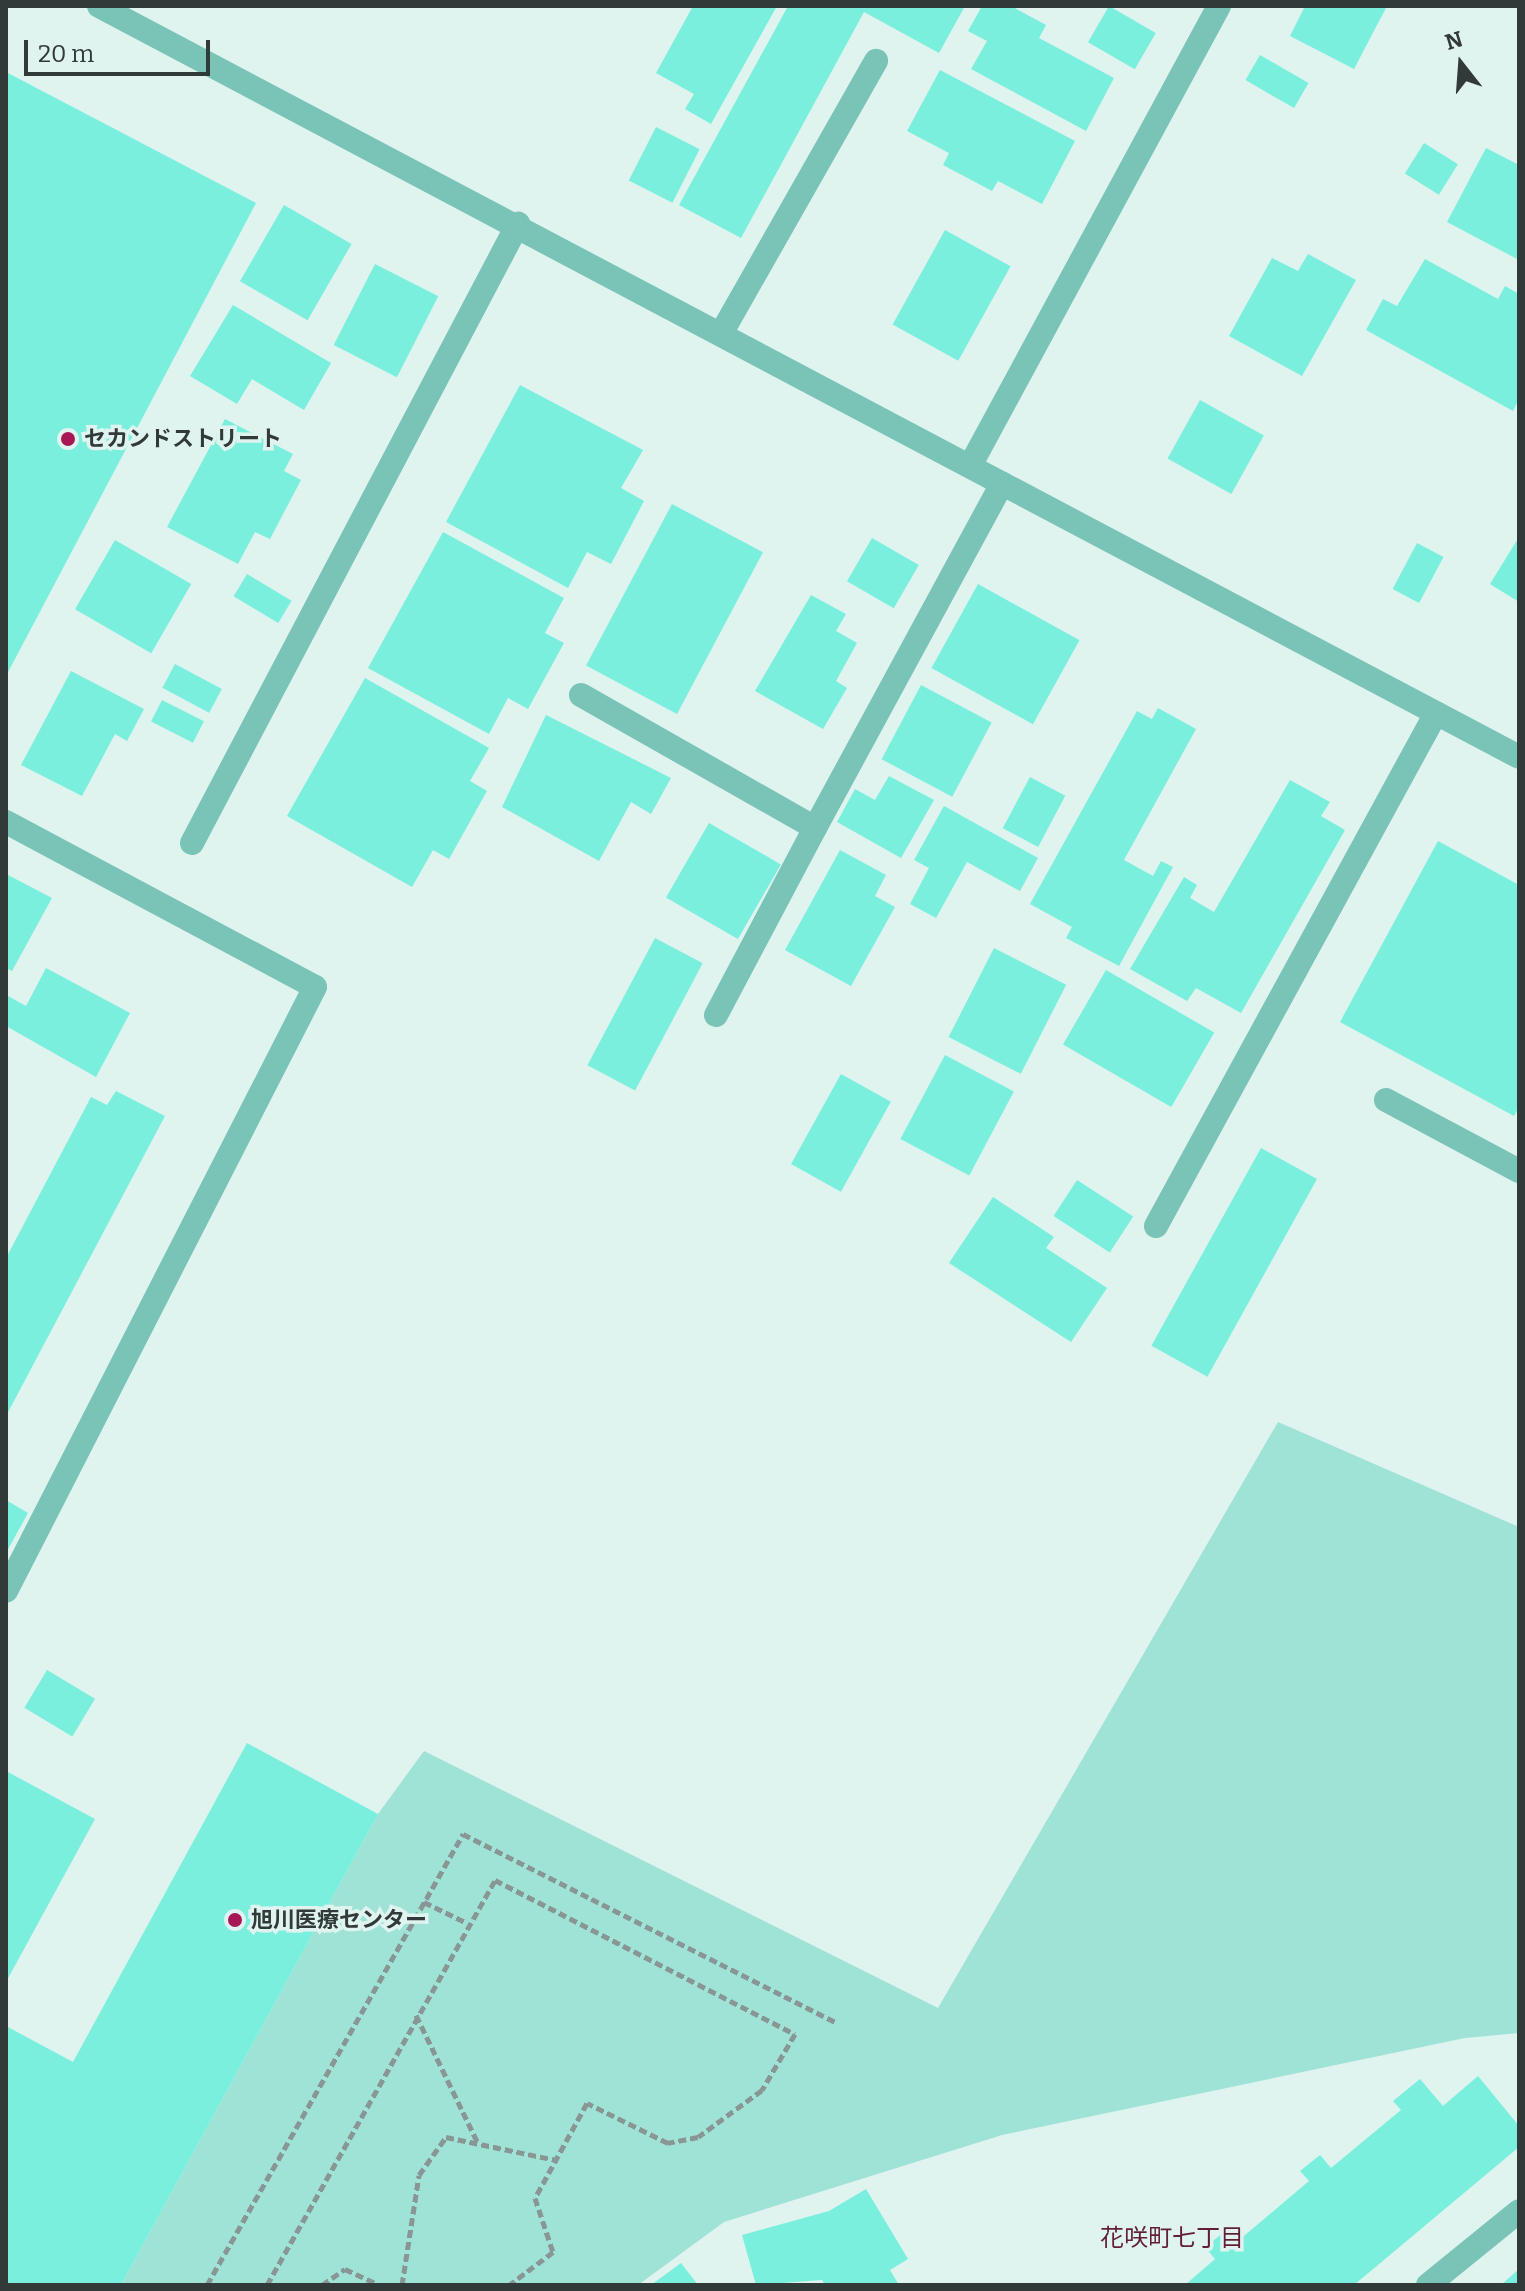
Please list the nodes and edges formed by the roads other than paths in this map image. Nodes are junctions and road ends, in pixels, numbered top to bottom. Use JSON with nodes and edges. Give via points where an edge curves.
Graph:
{"nodes":[{"id":1,"x":99,"y":6,"type":"edge"},
{"id":2,"x":1219,"y":6,"type":"edge"},
{"id":3,"x":876,"y":61,"type":"dead end"},
{"id":4,"x":518,"y":224,"type":"junction"},
{"id":5,"x":722,"y":332,"type":"junction"},
{"id":6,"x":970,"y":466,"type":"junction"},
{"id":7,"x":1002,"y":483,"type":"junction"},
{"id":8,"x":581,"y":695,"type":"dead end"},
{"id":9,"x":1436,"y":713,"type":"junction"},
{"id":10,"x":1519,"y":757,"type":"edge"},
{"id":11,"x":6,"y":822,"type":"edge"},
{"id":12,"x":815,"y":828,"type":"junction"},
{"id":13,"x":192,"y":843,"type":"dead end"},
{"id":14,"x":716,"y":1015,"type":"dead end"},
{"id":15,"x":1386,"y":1100,"type":"dead end"},
{"id":16,"x":1519,"y":1171,"type":"edge"},
{"id":17,"x":1156,"y":1226,"type":"dead end"},
{"id":18,"x":6,"y":1591,"type":"edge"},
{"id":19,"x":1519,"y":2211,"type":"edge"},
{"id":20,"x":1428,"y":2285,"type":"edge"}],
"edges":[{"from":1,"to":4,"type":"street"},
{"from":2,"to":6,"type":"street"},
{"from":3,"to":5,"type":"street"},
{"from":4,"to":5,"type":"street"},
{"from":4,"to":13,"type":"street"},
{"from":5,"to":6,"type":"street"},
{"from":6,"to":7,"type":"street"},
{"from":7,"to":9,"type":"street"},
{"from":7,"to":12,"type":"street"},
{"from":8,"to":12,"type":"street"},
{"from":9,"to":10,"type":"street"},
{"from":9,"to":17,"type":"street"},
{"from":11,"to":18,"type":"street","via":[[315,987]]},
{"from":12,"to":14,"type":"street"},
{"from":15,"to":16,"type":"street"},
{"from":19,"to":20,"type":"street"}]}
